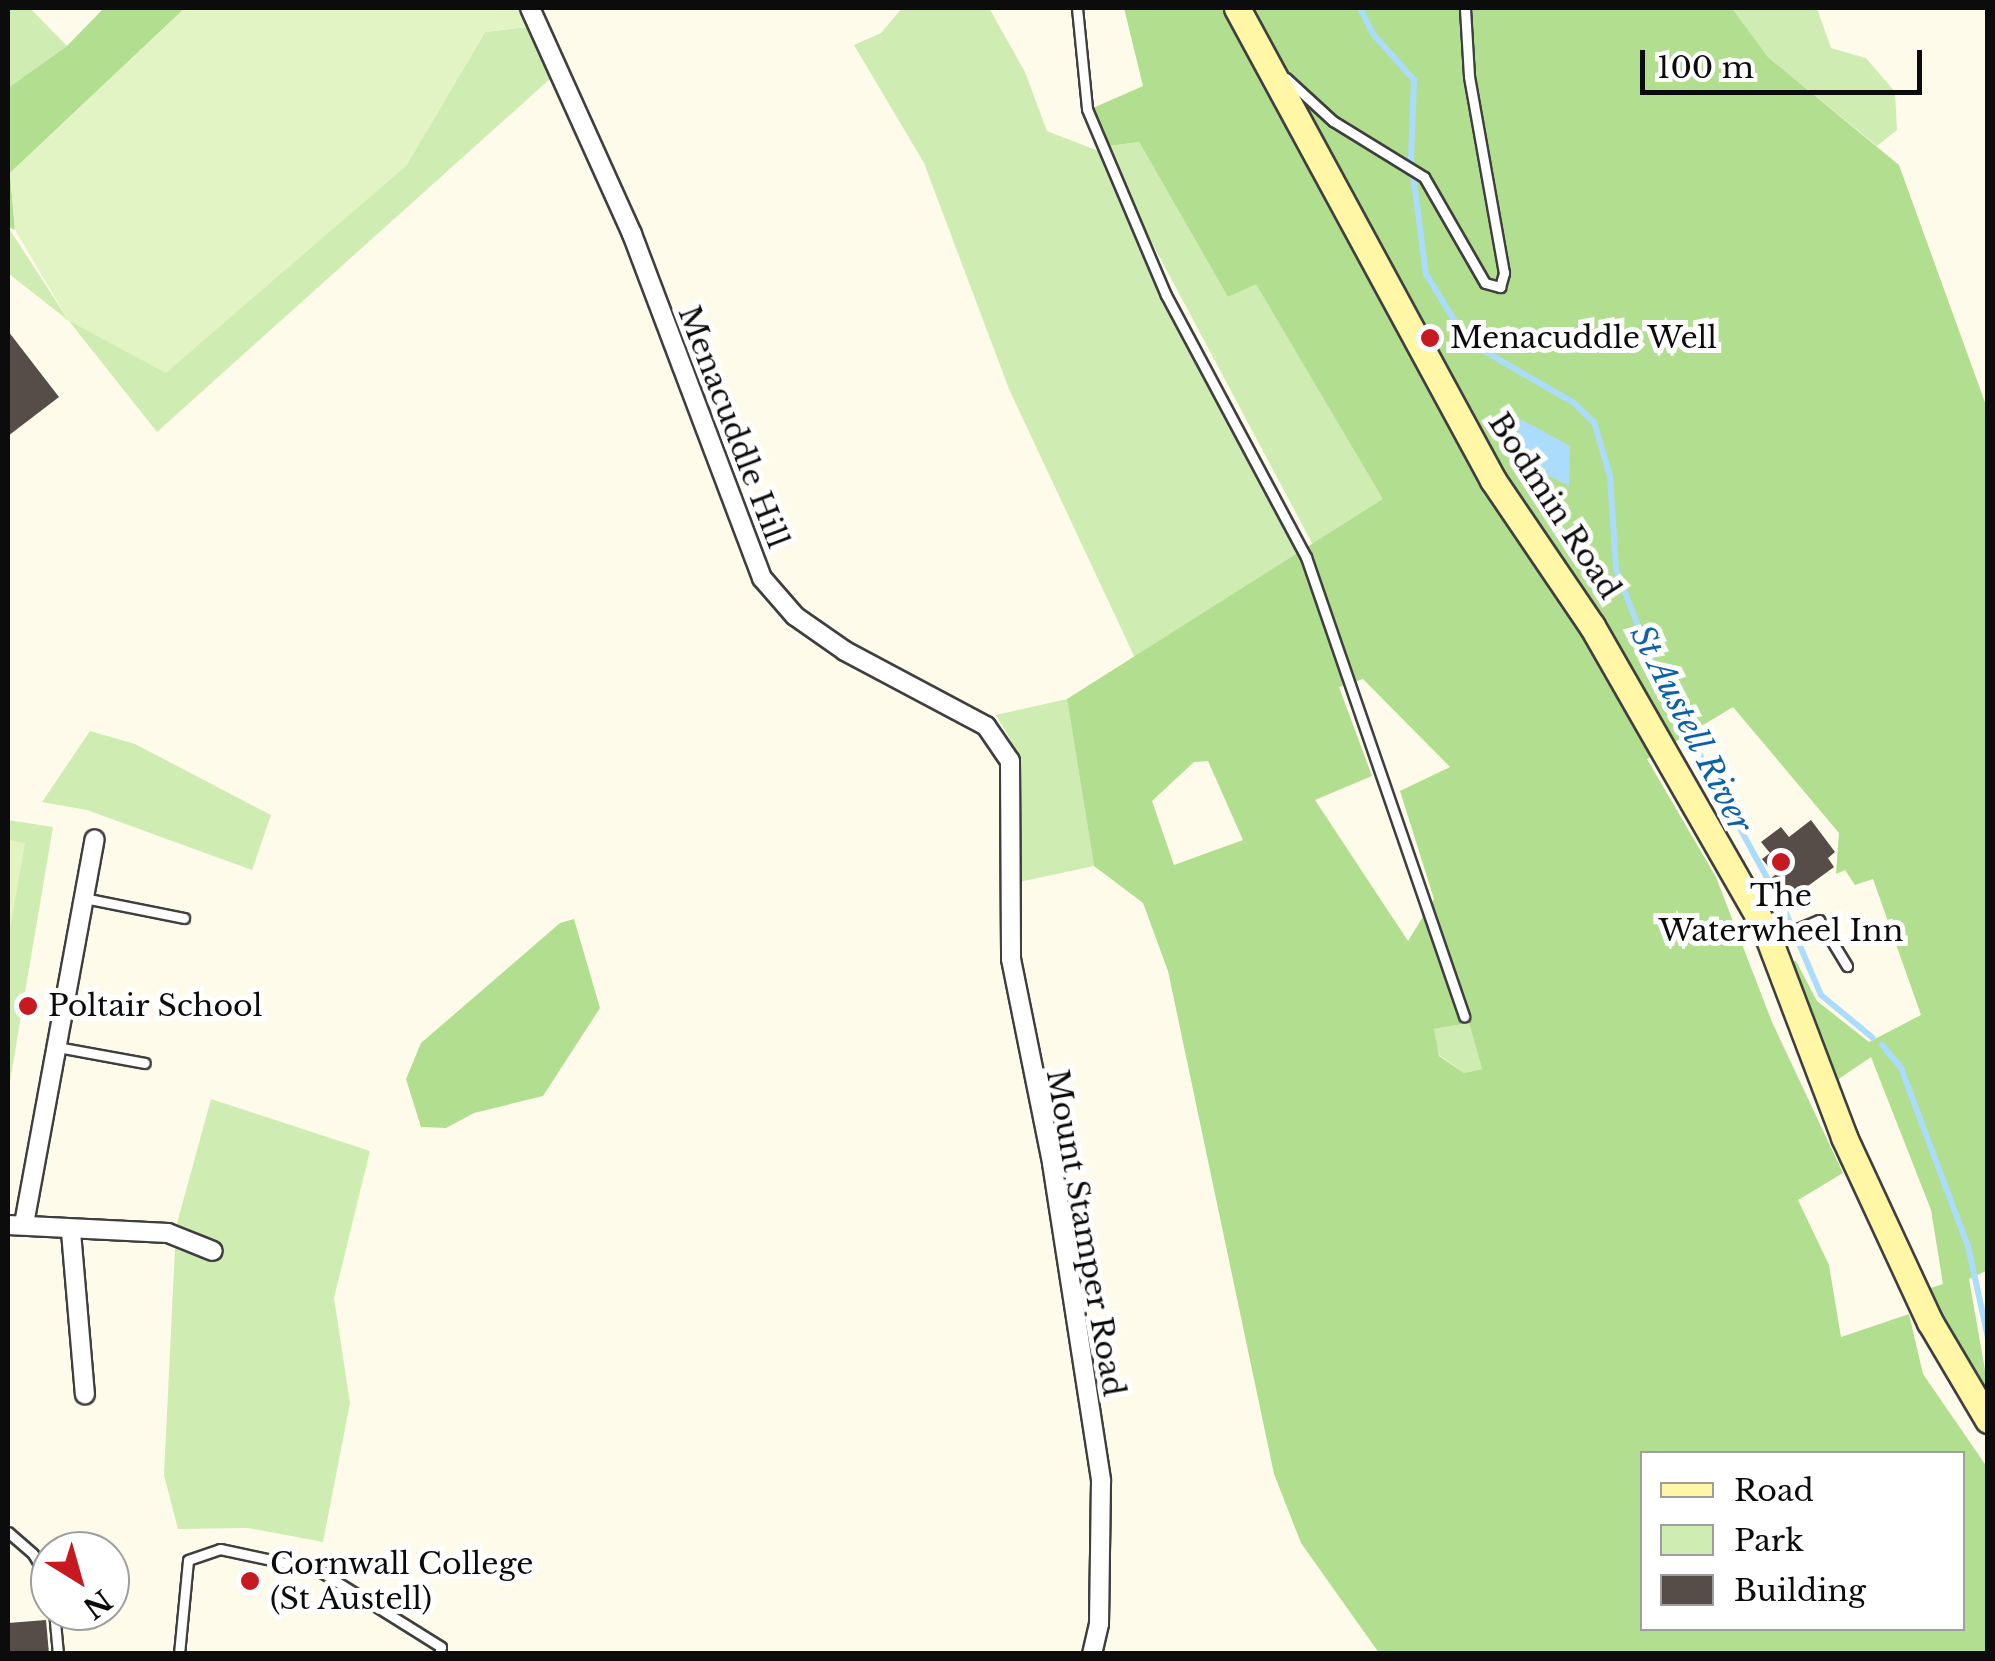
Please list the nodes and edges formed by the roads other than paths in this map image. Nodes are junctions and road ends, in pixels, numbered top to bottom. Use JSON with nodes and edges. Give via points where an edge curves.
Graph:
{"nodes":[{"id":1,"x":530,"y":8,"type":"edge"},
{"id":2,"x":1077,"y":8,"type":"edge"},
{"id":3,"x":1237,"y":8,"type":"edge"},
{"id":4,"x":1465,"y":8,"type":"edge"},
{"id":5,"x":1263,"y":57,"type":"junction"},
{"id":6,"x":1010,"y":761,"type":"joint"},
{"id":7,"x":95,"y":839,"type":"dead end"},
{"id":8,"x":84,"y":898,"type":"junction"},
{"id":9,"x":184,"y":918,"type":"dead end"},
{"id":10,"x":1776,"y":938,"type":"junction"},
{"id":11,"x":1846,"y":966,"type":"dead end"},
{"id":12,"x":1464,"y":1016,"type":"dead end"},
{"id":13,"x":57,"y":1047,"type":"junction"},
{"id":14,"x":145,"y":1063,"type":"dead end"},
{"id":15,"x":16,"y":1224,"type":"edge"},
{"id":16,"x":71,"y":1232,"type":"junction"},
{"id":17,"x":213,"y":1251,"type":"dead end"},
{"id":18,"x":86,"y":1394,"type":"dead end"},
{"id":19,"x":1988,"y":1420,"type":"edge"},
{"id":20,"x":8,"y":1532,"type":"edge"},
{"id":21,"x":30,"y":1551,"type":"edge"},
{"id":22,"x":179,"y":1654,"type":"edge"},
{"id":23,"x":440,"y":1654,"type":"edge"},
{"id":24,"x":1092,"y":1654,"type":"edge"}],
"edges":[{"from":1,"to":6,"type":"street","name":"Menacuddle Hill","via":[[625,217],[762,578],[795,616],[845,652],[986,726]]},
{"from":2,"to":12,"type":"lane","via":[[1088,109],[1166,295],[1306,557]]},
{"from":3,"to":5,"type":"main road","name":"Bodmin Road"},
{"from":4,"to":5,"type":"lane","via":[[1468,76],[1504,272],[1500,287],[1485,283],[1424,177],[1332,120]]},
{"from":5,"to":10,"type":"main road","name":"Bodmin Road","via":[[1494,480],[1592,626]]},
{"from":6,"to":24,"type":"street","name":"Mount Stamper Road","via":[[1011,960],[1052,1163],[1101,1481],[1099,1624]]},
{"from":7,"to":8,"type":"street"},
{"from":8,"to":9,"type":"lane"},
{"from":8,"to":13,"type":"street"},
{"from":10,"to":11,"type":"lane","via":[[1811,918],[1826,926]]},
{"from":10,"to":19,"type":"main road","name":"Bodmin Road","via":[[1844,1138],[1930,1322]]},
{"from":13,"to":14,"type":"lane"},
{"from":13,"to":15,"type":"street"},
{"from":15,"to":16,"type":"street"},
{"from":16,"to":17,"type":"street","via":[[168,1233]]},
{"from":16,"to":18,"type":"street"},
{"from":20,"to":21,"type":"lane"},
{"from":22,"to":23,"type":"lane","via":[[188,1560],[220,1549],[318,1570],[441,1647]]}]}
